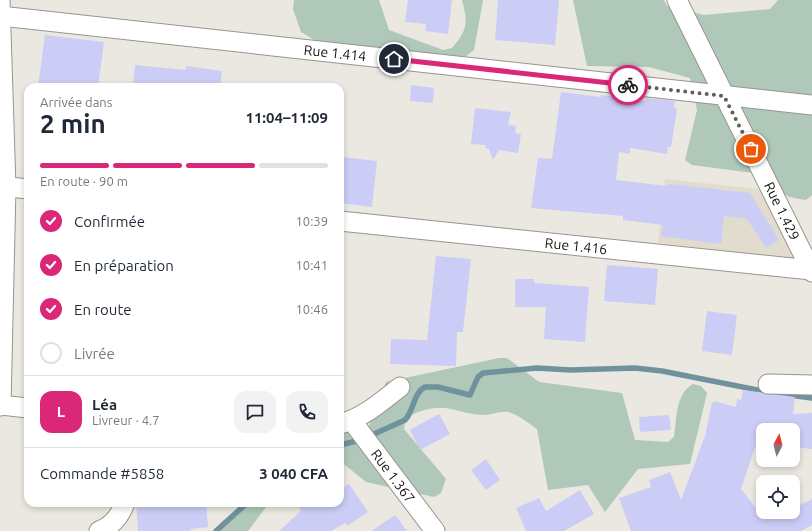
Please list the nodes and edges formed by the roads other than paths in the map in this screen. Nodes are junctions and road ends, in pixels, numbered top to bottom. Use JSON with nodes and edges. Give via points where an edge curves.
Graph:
{"nodes":[{"id":1,"x":0,"y":0,"type":"edge"},
{"id":2,"x":677,"y":0,"type":"edge"},
{"id":3,"x":0,"y":16,"type":"edge"},
{"id":4,"x":724,"y":96,"type":"junction"},
{"id":5,"x":812,"y":105,"type":"edge"},
{"id":6,"x":3,"y":186,"type":"edge"},
{"id":7,"x":24,"y":189,"type":"edge"},
{"id":8,"x":344,"y":221,"type":"edge"},
{"id":9,"x":812,"y":271,"type":"edge"},
{"id":10,"x":768,"y":384,"type":"dead end"},
{"id":11,"x":812,"y":385,"type":"edge"},
{"id":12,"x":400,"y":387,"type":"dead end"},
{"id":13,"x":1,"y":405,"type":"edge"},
{"id":14,"x":24,"y":408,"type":"edge"},
{"id":15,"x":346,"y":422,"type":"edge"},
{"id":16,"x":124,"y":507,"type":"edge"},
{"id":17,"x":102,"y":530,"type":"edge"},
{"id":18,"x":435,"y":531,"type":"edge"}],
"edges":[{"from":1,"to":3,"type":"street"},
{"from":2,"to":4,"type":"street","name":"Rue 1.429"},
{"from":3,"to":4,"type":"street","name":"Rue 1.414"},
{"from":3,"to":6,"type":"street"},
{"from":4,"to":5,"type":"street","name":"Rue 1.414"},
{"from":4,"to":9,"type":"street","name":"Rue 1.429"},
{"from":6,"to":7,"type":"street"},
{"from":6,"to":13,"type":"street"},
{"from":8,"to":9,"type":"street","name":"Rue 1.416"},
{"from":10,"to":11,"type":"street"},
{"from":12,"to":15,"type":"street","via":[[375,407]]},
{"from":13,"to":14,"type":"street"},
{"from":15,"to":18,"type":"street","name":"Rue 1.367"},
{"from":16,"to":17,"type":"street","via":[[120,516]]}]}
